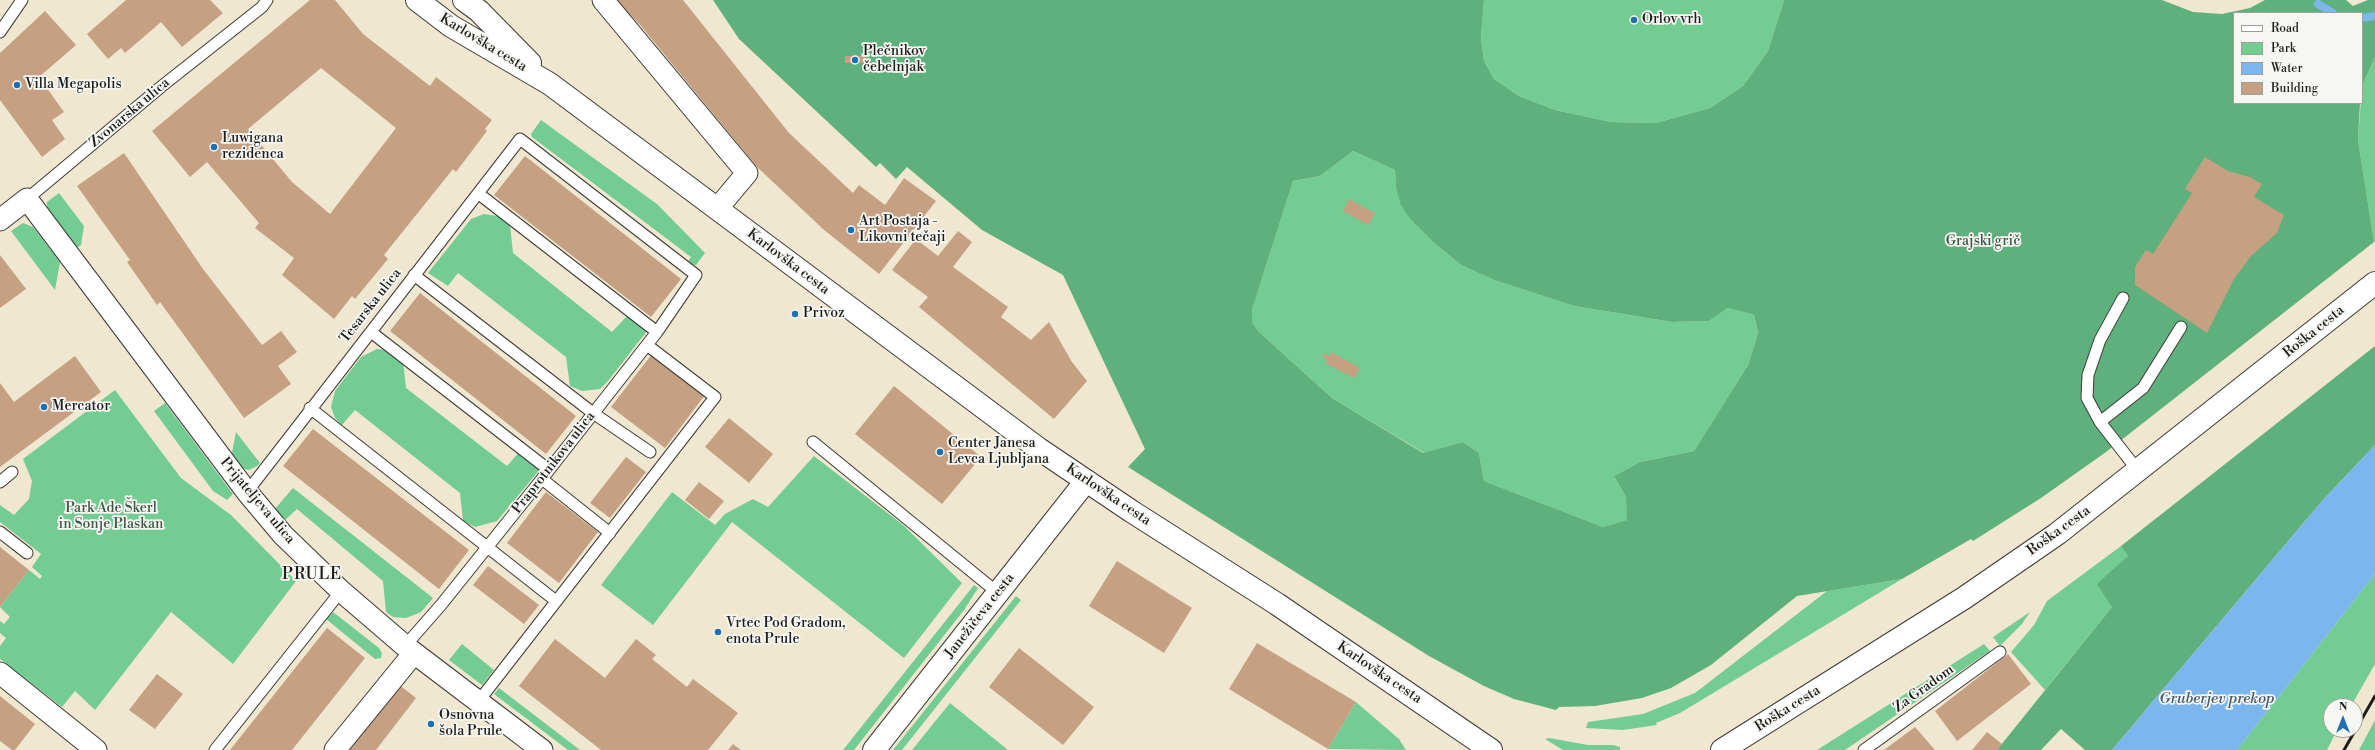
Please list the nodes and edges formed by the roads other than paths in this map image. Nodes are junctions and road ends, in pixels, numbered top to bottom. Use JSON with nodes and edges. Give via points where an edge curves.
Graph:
{"nodes":[{"id":1,"x":22,"y":0,"type":"edge"},
{"id":2,"x":417,"y":0,"type":"edge"},
{"id":3,"x":464,"y":0,"type":"edge"},
{"id":4,"x":603,"y":0,"type":"edge"},
{"id":5,"x":265,"y":4,"type":"edge"},
{"id":6,"x":0,"y":32,"type":"edge"},
{"id":7,"x":550,"y":84,"type":"junction"},
{"id":8,"x":479,"y":194,"type":"junction"},
{"id":9,"x":27,"y":199,"type":"junction"},
{"id":10,"x":717,"y":209,"type":"junction"},
{"id":11,"x":0,"y":220,"type":"edge"},
{"id":12,"x":414,"y":275,"type":"junction"},
{"id":13,"x":696,"y":276,"type":"joint"},
{"id":14,"x":2375,"y":283,"type":"edge"},
{"id":15,"x":2123,"y":298,"type":"dead end"},
{"id":16,"x":2181,"y":327,"type":"dead end"},
{"id":17,"x":371,"y":332,"type":"junction"},
{"id":18,"x":657,"y":332,"type":"junction"},
{"id":19,"x":647,"y":345,"type":"junction"},
{"id":20,"x":310,"y":408,"type":"junction"},
{"id":21,"x":593,"y":413,"type":"junction"},
{"id":22,"x":2100,"y":422,"type":"junction"},
{"id":23,"x":813,"y":442,"type":"dead end"},
{"id":24,"x":650,"y":452,"type":"dead end"},
{"id":25,"x":12,"y":472,"type":"dead end"},
{"id":26,"x":2139,"y":472,"type":"junction"},
{"id":27,"x":545,"y":475,"type":"junction"},
{"id":28,"x":1086,"y":481,"type":"junction"},
{"id":29,"x":0,"y":482,"type":"edge"},
{"id":30,"x":247,"y":492,"type":"junction"},
{"id":31,"x":0,"y":532,"type":"edge"},
{"id":32,"x":610,"y":533,"type":"junction"},
{"id":33,"x":486,"y":549,"type":"junction"},
{"id":34,"x":27,"y":553,"type":"dead end"},
{"id":35,"x":341,"y":591,"type":"junction"},
{"id":36,"x":998,"y":592,"type":"junction"},
{"id":37,"x":556,"y":602,"type":"junction"},
{"id":38,"x":409,"y":649,"type":"junction"},
{"id":39,"x":2000,"y":652,"type":"dead end"},
{"id":40,"x":0,"y":673,"type":"edge"},
{"id":41,"x":478,"y":702,"type":"junction"},
{"id":42,"x":96,"y":750,"type":"edge"},
{"id":43,"x":214,"y":750,"type":"edge"},
{"id":44,"x":335,"y":750,"type":"edge"},
{"id":45,"x":542,"y":750,"type":"edge"},
{"id":46,"x":874,"y":750,"type":"edge"},
{"id":47,"x":1491,"y":750,"type":"edge"},
{"id":48,"x":1722,"y":750,"type":"edge"},
{"id":49,"x":1864,"y":750,"type":"edge"}],
"edges":[{"from":1,"to":6,"type":"lane"},
{"from":2,"to":7,"type":"main road","name":"Karlovška cesta","via":[[451,26]]},
{"from":3,"to":7,"type":"main road","name":"Karlovška cesta","via":[[479,11]]},
{"from":4,"to":10,"type":"street","via":[[747,173]]},
{"from":5,"to":9,"type":"lane","name":"Zvonarska ulica"},
{"from":7,"to":10,"type":"main road","name":"Karlovška cesta"},
{"from":8,"to":12,"type":"lane","name":"Tesarska ulica"},
{"from":8,"to":13,"type":"lane","name":"Tesarska ulica","via":[[520,139]]},
{"from":8,"to":18,"type":"lane"},
{"from":9,"to":11,"type":"street","name":"Zvonarska ulica"},
{"from":9,"to":30,"type":"street","name":"Prijateljeva ulica"},
{"from":10,"to":28,"type":"main road","name":"Karlovška cesta","via":[[961,393]]},
{"from":12,"to":17,"type":"lane","name":"Tesarska ulica"},
{"from":12,"to":21,"type":"lane"},
{"from":13,"to":18,"type":"lane","name":"Praprotnikova ulica"},
{"from":14,"to":26,"type":"main road","name":"Roška cesta"},
{"from":15,"to":22,"type":"lane","via":[[2100,340],[2088,375],[2087,398]]},
{"from":16,"to":22,"type":"lane","via":[[2143,388]]},
{"from":17,"to":20,"type":"lane","name":"Tesarska ulica"},
{"from":17,"to":27,"type":"lane"},
{"from":18,"to":19,"type":"lane","name":"Praprotnikova ulica"},
{"from":19,"to":21,"type":"lane","name":"Praprotnikova ulica"},
{"from":19,"to":32,"type":"lane","via":[[715,397]]},
{"from":20,"to":30,"type":"lane","name":"Tesarska ulica"},
{"from":20,"to":33,"type":"lane"},
{"from":21,"to":24,"type":"lane"},
{"from":21,"to":27,"type":"lane","name":"Praprotnikova ulica"},
{"from":22,"to":26,"type":"lane"},
{"from":23,"to":36,"type":"lane"},
{"from":25,"to":29,"type":"lane"},
{"from":26,"to":48,"type":"main road","name":"Roška cesta","via":[[2057,534],[1964,598]]},
{"from":27,"to":32,"type":"lane"},
{"from":27,"to":33,"type":"lane","name":"Praprotnikova ulica"},
{"from":28,"to":36,"type":"main road","name":"Janežičeva cesta"},
{"from":28,"to":47,"type":"main road","name":"Karlovška cesta","via":[[1277,604]]},
{"from":30,"to":35,"type":"street","name":"Prijateljeva ulica","via":[[283,535]]},
{"from":31,"to":34,"type":"lane"},
{"from":32,"to":37,"type":"lane"},
{"from":33,"to":37,"type":"lane"},
{"from":33,"to":38,"type":"lane","name":"Praprotnikova ulica"},
{"from":35,"to":38,"type":"street","name":"Prijateljeva ulica"},
{"from":35,"to":43,"type":"lane"},
{"from":36,"to":46,"type":"main road","name":"Janežičeva cesta"},
{"from":37,"to":41,"type":"lane"},
{"from":38,"to":41,"type":"street","name":"Prijateljeva ulica"},
{"from":38,"to":44,"type":"street","name":"Praprotnikova ulica"},
{"from":39,"to":49,"type":"lane","name":"Za Gradom"},
{"from":40,"to":42,"type":"street"},
{"from":41,"to":45,"type":"street","name":"Prijateljeva ulica"}]}
